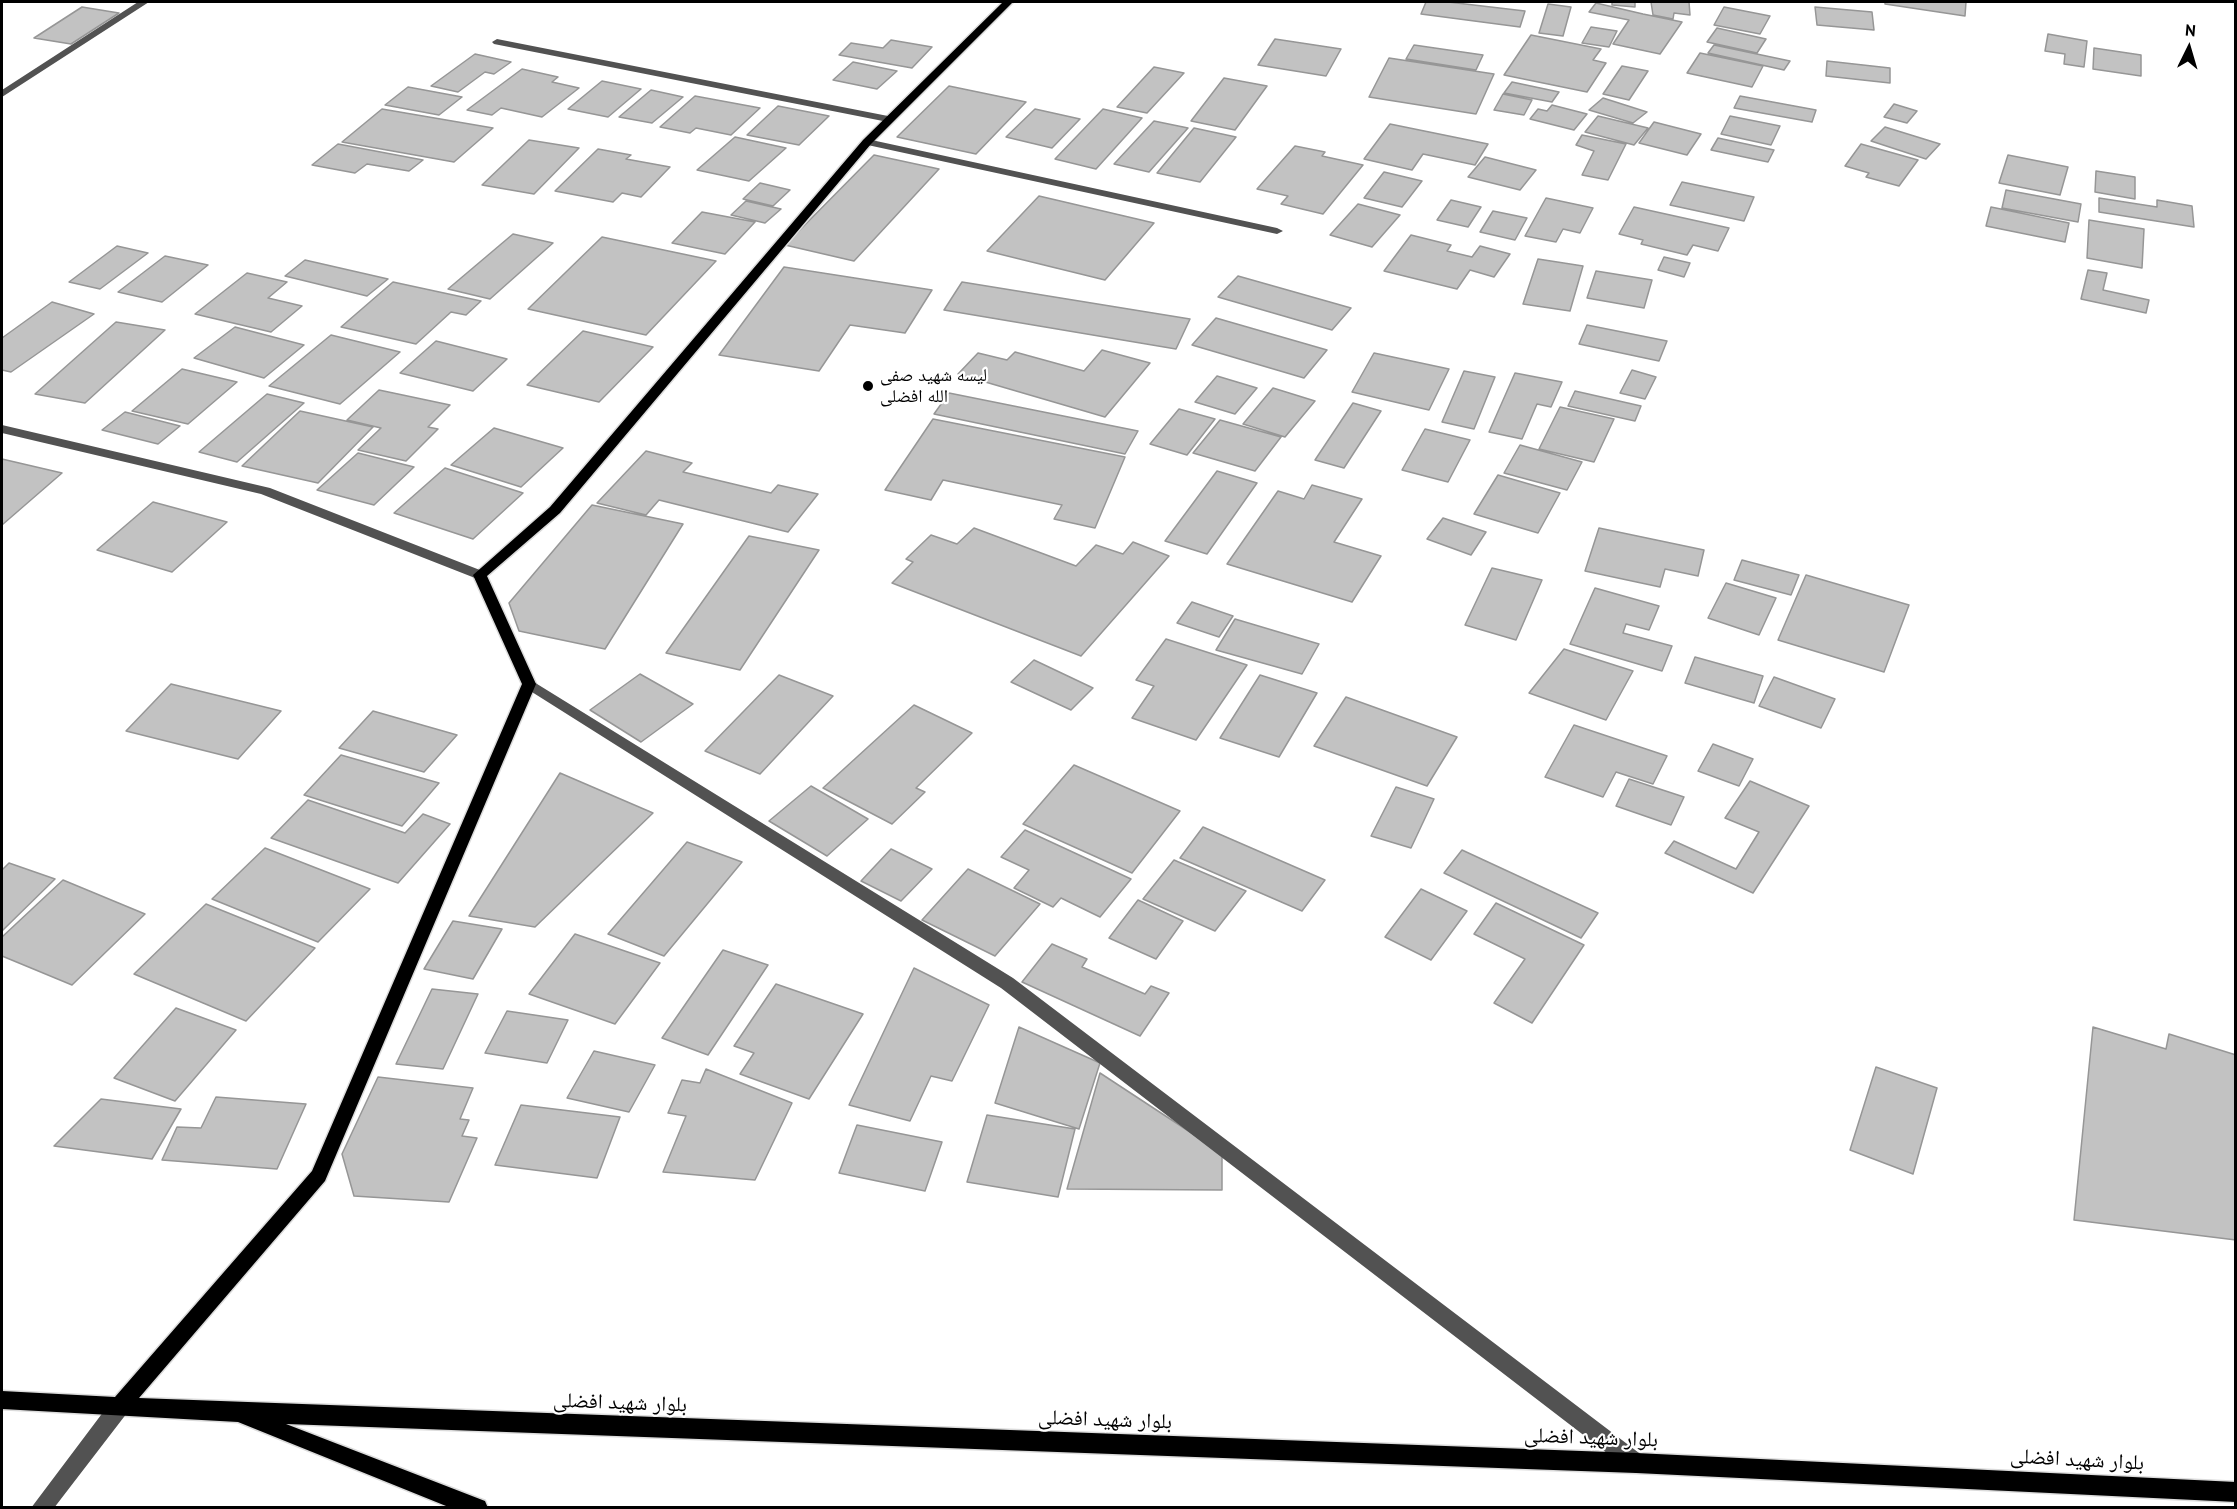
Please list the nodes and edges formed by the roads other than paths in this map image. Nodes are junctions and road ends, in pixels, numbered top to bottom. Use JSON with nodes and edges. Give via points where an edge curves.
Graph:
{"nodes":[{"id":1,"x":144,"y":2,"type":"edge"},
{"id":2,"x":1008,"y":2,"type":"edge"},
{"id":3,"x":497,"y":42,"type":"dead end"},
{"id":4,"x":2,"y":94,"type":"edge"},
{"id":5,"x":888,"y":119,"type":"junction"},
{"id":6,"x":867,"y":142,"type":"junction"},
{"id":7,"x":1277,"y":231,"type":"dead end"},
{"id":8,"x":2,"y":429,"type":"edge"},
{"id":9,"x":480,"y":575,"type":"junction"},
{"id":10,"x":529,"y":684,"type":"junction"},
{"id":11,"x":2,"y":1400,"type":"edge"},
{"id":12,"x":120,"y":1406,"type":"junction"},
{"id":13,"x":234,"y":1413,"type":"junction"},
{"id":14,"x":1636,"y":1463,"type":"junction"},
{"id":15,"x":2235,"y":1492,"type":"edge"},
{"id":16,"x":41,"y":1508,"type":"edge"},
{"id":17,"x":478,"y":1508,"type":"edge"}],
"edges":[{"from":1,"to":4,"type":"street"},
{"from":2,"to":5,"type":"main road"},
{"from":3,"to":5,"type":"street"},
{"from":5,"to":6,"type":"main road"},
{"from":6,"to":7,"type":"street"},
{"from":6,"to":9,"type":"main road","via":[[555,510]]},
{"from":8,"to":9,"type":"street","via":[[265,491]]},
{"from":9,"to":10,"type":"main road"},
{"from":10,"to":12,"type":"main road","via":[[319,1176]]},
{"from":10,"to":14,"type":"street","via":[[1007,983]]},
{"from":11,"to":12,"type":"main road","name":"بلوار شهید افضلی"},
{"from":12,"to":13,"type":"main road","name":"بلوار شهید افضلی"},
{"from":12,"to":16,"type":"street"},
{"from":13,"to":14,"type":"main road","name":"بلوار شهید افضلی"},
{"from":13,"to":17,"type":"main road"},
{"from":14,"to":15,"type":"main road","name":"بلوار شهید افضلی"}]}
